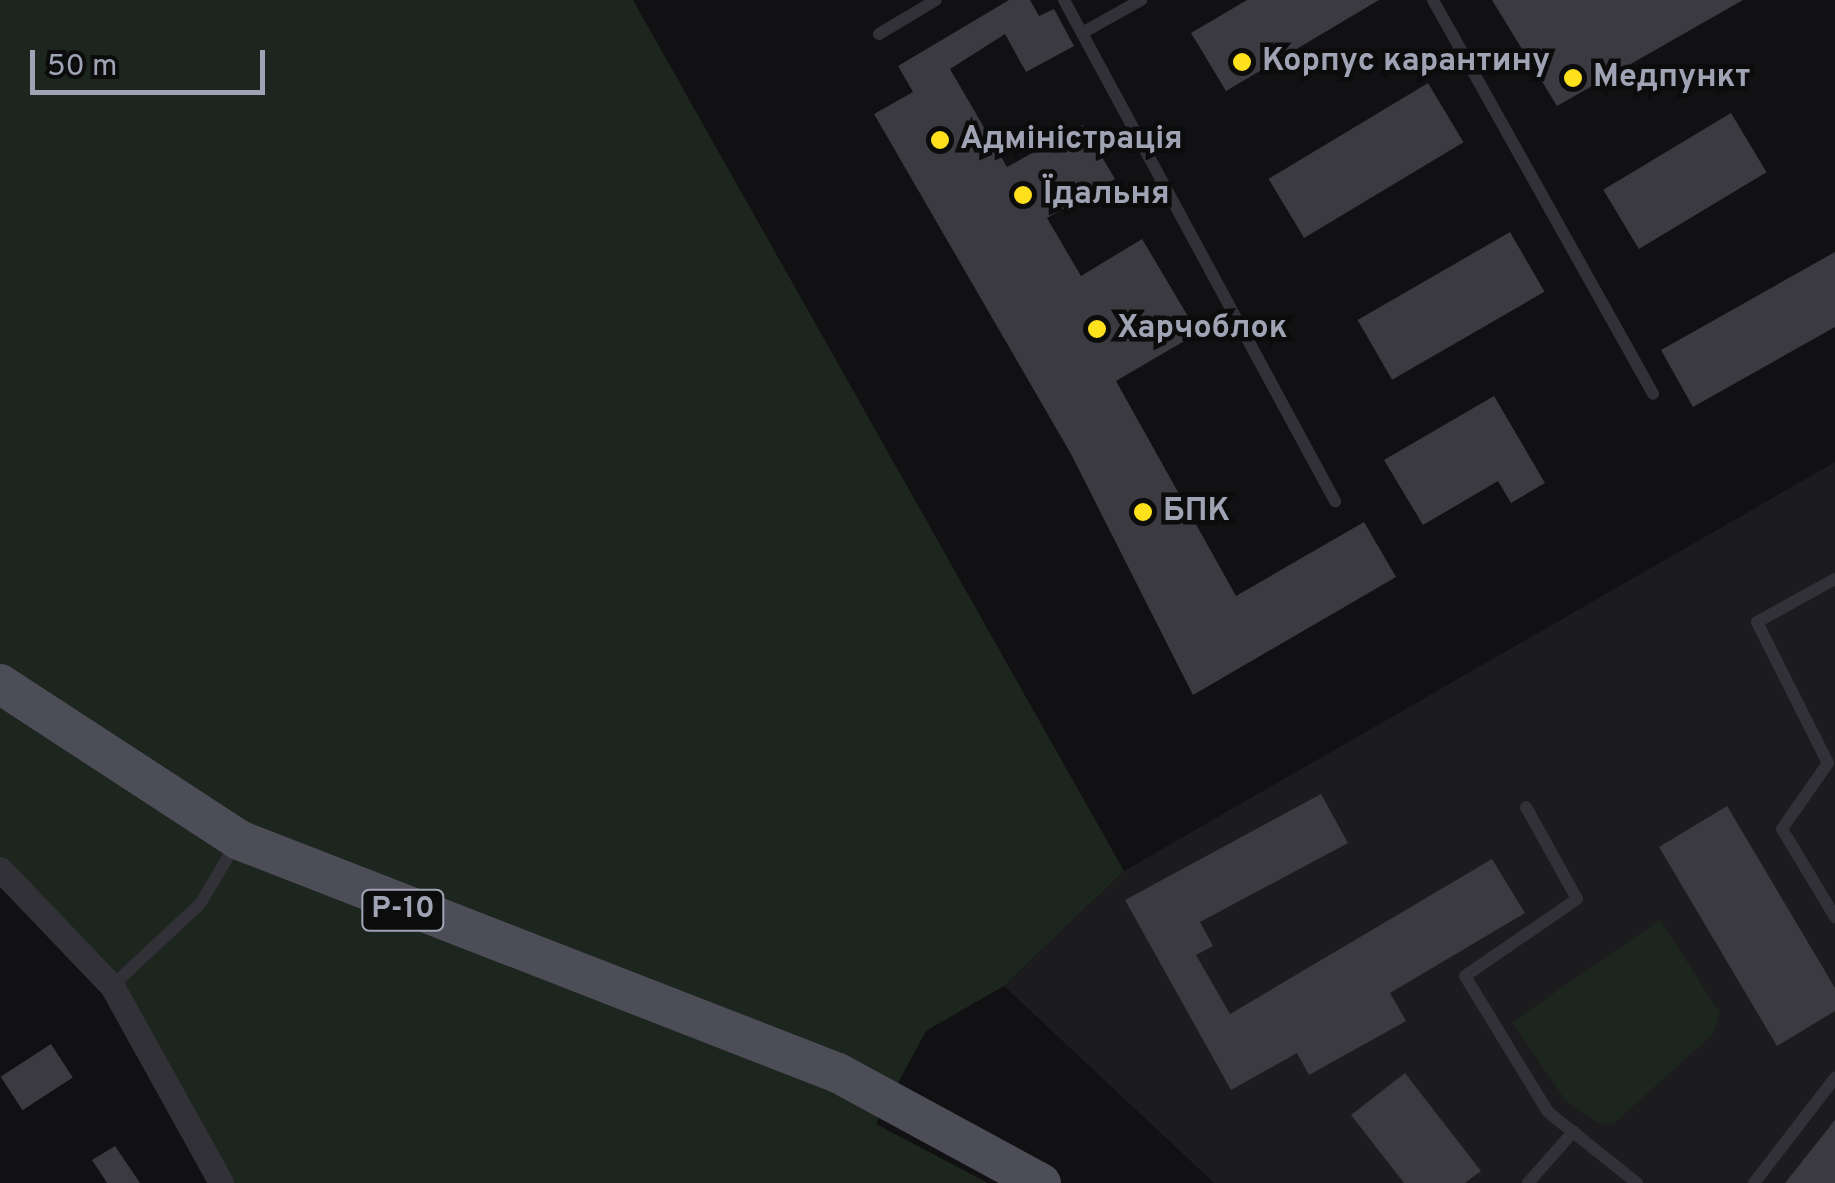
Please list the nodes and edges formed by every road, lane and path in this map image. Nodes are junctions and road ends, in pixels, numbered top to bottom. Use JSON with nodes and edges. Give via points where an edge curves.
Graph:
{"nodes":[{"id":1,"x":936,"y":0,"type":"edge"},
{"id":2,"x":1064,"y":0,"type":"edge"},
{"id":3,"x":1142,"y":0,"type":"edge"},
{"id":4,"x":1433,"y":0,"type":"edge"},
{"id":5,"x":879,"y":34,"type":"dead end"},
{"id":6,"x":1082,"y":34,"type":"junction"},
{"id":7,"x":1653,"y":394,"type":"dead end"},
{"id":8,"x":1335,"y":502,"type":"dead end"},
{"id":9,"x":1835,"y":579,"type":"edge"},
{"id":10,"x":0,"y":684,"type":"edge"},
{"id":11,"x":1526,"y":807,"type":"dead end"},
{"id":12,"x":239,"y":840,"type":"junction"},
{"id":13,"x":0,"y":868,"type":"edge"},
{"id":14,"x":1835,"y":918,"type":"edge"},
{"id":15,"x":112,"y":986,"type":"junction"},
{"id":16,"x":1835,"y":1078,"type":"edge"},
{"id":17,"x":1574,"y":1131,"type":"junction"},
{"id":18,"x":221,"y":1183,"type":"edge"},
{"id":19,"x":1040,"y":1183,"type":"edge"},
{"id":20,"x":1528,"y":1183,"type":"edge"},
{"id":21,"x":1637,"y":1183,"type":"edge"},
{"id":22,"x":1754,"y":1183,"type":"edge"}],
"edges":[{"from":1,"to":5,"type":"lane"},
{"from":2,"to":6,"type":"lane"},
{"from":3,"to":6,"type":"lane"},
{"from":4,"to":7,"type":"lane"},
{"from":6,"to":8,"type":"lane"},
{"from":9,"to":14,"type":"lane","via":[[1756,622],[1828,763],[1782,829]]},
{"from":10,"to":12,"type":"main road","number":"Р-10"},
{"from":11,"to":17,"type":"lane","via":[[1577,899],[1465,976],[1548,1112]]},
{"from":12,"to":15,"type":"lane","via":[[200,904]]},
{"from":12,"to":19,"type":"main road","number":"Р-10","via":[[838,1073]]},
{"from":13,"to":15,"type":"street"},
{"from":15,"to":18,"type":"street"},
{"from":16,"to":22,"type":"lane"},
{"from":17,"to":20,"type":"lane"},
{"from":17,"to":21,"type":"lane"}]}
